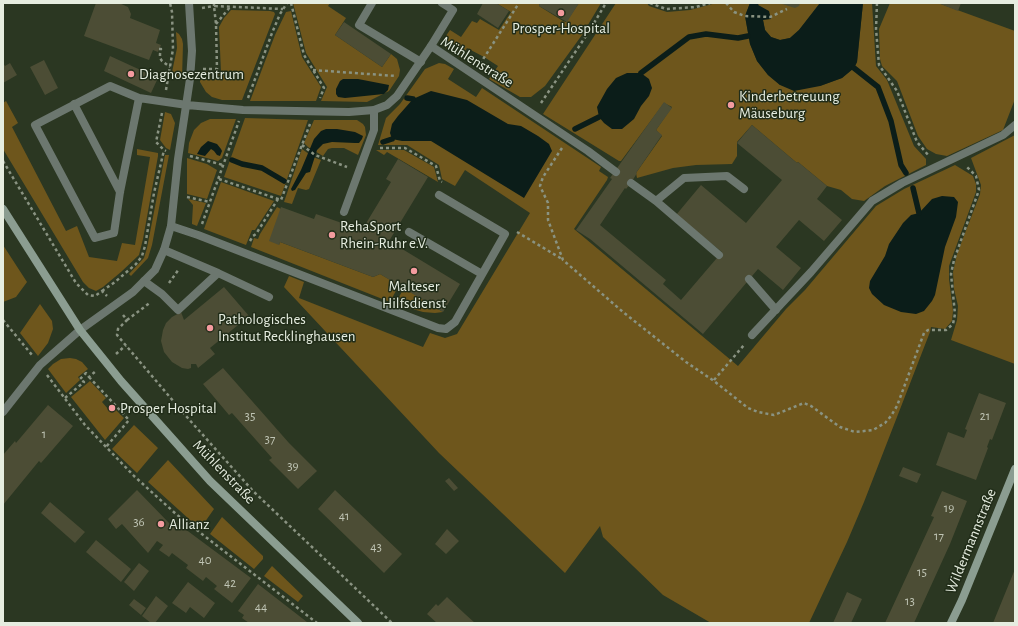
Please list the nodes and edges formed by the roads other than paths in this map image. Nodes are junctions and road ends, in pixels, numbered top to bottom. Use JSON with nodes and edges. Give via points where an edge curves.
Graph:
{"nodes":[{"id":1,"x":188,"y":3,"type":"edge"},
{"id":2,"x":372,"y":3,"type":"edge"},
{"id":3,"x":442,"y":3,"type":"edge"},
{"id":4,"x":431,"y":46,"type":"junction"},
{"id":5,"x":420,"y":62,"type":"junction"},
{"id":6,"x":139,"y":98,"type":"junction"},
{"id":7,"x":74,"y":104,"type":"junction"},
{"id":8,"x":187,"y":105,"type":"junction"},
{"id":9,"x":374,"y":110,"type":"junction"},
{"id":10,"x":1015,"y":125,"type":"edge"},
{"id":11,"x":616,"y":172,"type":"dead end"},
{"id":12,"x":631,"y":183,"type":"dead end"},
{"id":13,"x":744,"y":189,"type":"dead end"},
{"id":14,"x":120,"y":192,"type":"junction"},
{"id":15,"x":439,"y":195,"type":"dead end"},
{"id":16,"x":656,"y":201,"type":"junction"},
{"id":17,"x":3,"y":209,"type":"edge"},
{"id":18,"x":344,"y":212,"type":"dead end"},
{"id":19,"x":171,"y":226,"type":"junction"},
{"id":20,"x":409,"y":232,"type":"dead end"},
{"id":21,"x":164,"y":250,"type":"junction"},
{"id":22,"x":719,"y":255,"type":"dead end"},
{"id":23,"x":218,"y":273,"type":"junction"},
{"id":24,"x":482,"y":274,"type":"junction"},
{"id":25,"x":749,"y":279,"type":"dead end"},
{"id":26,"x":144,"y":281,"type":"junction"},
{"id":27,"x":268,"y":297,"type":"dead end"},
{"id":28,"x":776,"y":310,"type":"junction"},
{"id":29,"x":80,"y":330,"type":"junction"},
{"id":30,"x":752,"y":335,"type":"road end"},
{"id":31,"x":3,"y":412,"type":"edge"},
{"id":32,"x":1015,"y":469,"type":"edge"},
{"id":33,"x":358,"y":623,"type":"edge"},
{"id":34,"x":951,"y":623,"type":"edge"}],
"edges":[{"from":1,"to":8,"type":"street","via":[[192,51]]},
{"from":2,"to":5,"type":"street","via":[[359,25]]},
{"from":3,"to":4,"type":"street","via":[[453,10]]},
{"from":4,"to":5,"type":"street","name":"Mühlenstraße"},
{"from":4,"to":11,"type":"street","name":"Mühlenstraße"},
{"from":5,"to":9,"type":"street","name":"Mühlenstraße","via":[[392,101]]},
{"from":6,"to":7,"type":"street","name":"Mühlenstraße","via":[[110,86]]},
{"from":6,"to":8,"type":"street","name":"Mühlenstraße"},
{"from":6,"to":14,"type":"street"},
{"from":7,"to":14,"type":"street"},
{"from":7,"to":14,"type":"street","name":"Mühlenstraße","via":[[35,125],[95,238],[114,233]]},
{"from":8,"to":9,"type":"street","name":"Mühlenstraße","via":[[243,110]]},
{"from":8,"to":19,"type":"street"},
{"from":9,"to":18,"type":"street","via":[[374,130]]},
{"from":10,"to":28,"type":"street","via":[[1003,135],[939,164],[872,201]]},
{"from":12,"to":16,"type":"street"},
{"from":13,"to":16,"type":"street","via":[[727,176],[684,178]]},
{"from":15,"to":24,"type":"street","via":[[505,234]]},
{"from":16,"to":22,"type":"street"},
{"from":17,"to":29,"type":"main road","name":"Mühlenstraße"},
{"from":19,"to":21,"type":"street"},
{"from":19,"to":24,"type":"street","via":[[438,328],[446,329],[455,322]]},
{"from":20,"to":24,"type":"street"},
{"from":21,"to":23,"type":"street"},
{"from":21,"to":26,"type":"street","via":[[155,270]]},
{"from":23,"to":26,"type":"street","via":[[178,310]]},
{"from":23,"to":27,"type":"street"},
{"from":25,"to":28,"type":"street"},
{"from":26,"to":29,"type":"street","via":[[133,292]]},
{"from":28,"to":30,"type":"street"},
{"from":29,"to":31,"type":"street","via":[[40,365]]},
{"from":29,"to":33,"type":"main road","name":"Mühlenstraße","via":[[121,381],[210,481]]},
{"from":32,"to":34,"type":"main road","name":"Wildermannstraße"}]}
